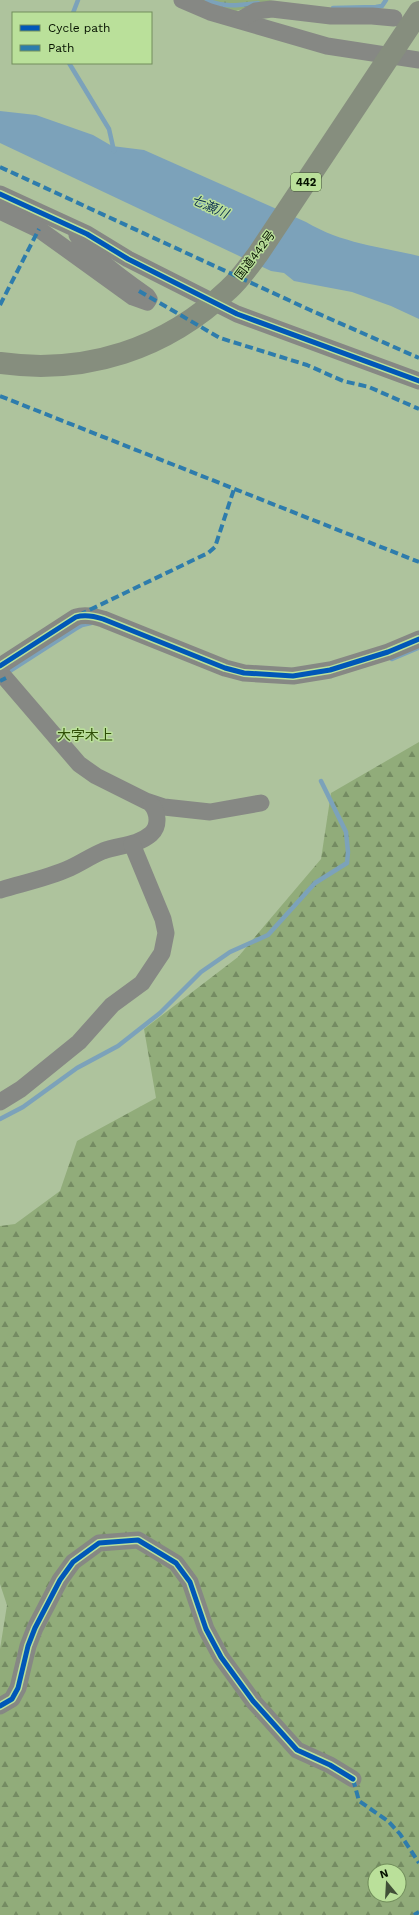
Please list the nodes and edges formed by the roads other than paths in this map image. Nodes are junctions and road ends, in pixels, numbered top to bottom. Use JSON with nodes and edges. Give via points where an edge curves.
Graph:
{"nodes":[{"id":1,"x":184,"y":1,"type":"edge"},
{"id":2,"x":419,"y":12,"type":"edge"},
{"id":3,"x":394,"y":18,"type":"dead end"},
{"id":4,"x":240,"y":20,"type":"junction"},
{"id":5,"x":419,"y":60,"type":"edge"},
{"id":6,"x":384,"y":65,"type":"junction"},
{"id":7,"x":0,"y":194,"type":"edge"},
{"id":8,"x":0,"y":211,"type":"edge"},
{"id":9,"x":75,"y":229,"type":"junction"},
{"id":10,"x":213,"y":304,"type":"junction"},
{"id":11,"x":0,"y":363,"type":"edge"},
{"id":12,"x":419,"y":381,"type":"edge"},
{"id":13,"x":419,"y":639,"type":"edge"},
{"id":14,"x":0,"y":666,"type":"edge"},
{"id":15,"x":0,"y":672,"type":"edge"},
{"id":16,"x":151,"y":804,"type":"junction"},
{"id":17,"x":261,"y":804,"type":"dead end"},
{"id":18,"x":132,"y":844,"type":"junction"},
{"id":19,"x":0,"y":890,"type":"edge"},
{"id":20,"x":0,"y":1102,"type":"edge"},
{"id":21,"x":0,"y":1706,"type":"edge"},
{"id":22,"x":354,"y":1778,"type":"dead end"}],
"edges":[{"from":1,"to":4,"type":"street","via":[[210,12]]},
{"from":2,"to":6,"type":"highway","name":"国道442号","number":"442"},
{"from":3,"to":4,"type":"street","via":[[331,16],[272,9],[256,11]]},
{"from":4,"to":6,"type":"street"},
{"from":5,"to":6,"type":"street"},
{"from":6,"to":10,"type":"highway","name":"国道442号","number":"442","via":[[258,254]]},
{"from":7,"to":9,"type":"street"},
{"from":8,"to":9,"type":"street","via":[[40,230],[133,297],[146,302],[149,299],[82,242]]},
{"from":9,"to":10,"type":"street"},
{"from":10,"to":11,"type":"highway","name":"国道442号","number":"442","via":[[163,337],[104,359],[68,366],[42,367]]},
{"from":10,"to":12,"type":"street"},
{"from":13,"to":14,"type":"street","via":[[388,652],[330,670],[293,676],[225,668],[103,619],[82,615]]},
{"from":15,"to":16,"type":"street","via":[[79,764],[96,776]]},
{"from":16,"to":17,"type":"street","via":[[216,812]]},
{"from":16,"to":18,"type":"street","via":[[157,814],[154,829],[144,839]]},
{"from":18,"to":19,"type":"street","via":[[108,849],[69,869]]},
{"from":18,"to":20,"type":"street","via":[[163,919],[166,933],[162,953],[142,983],[112,1005],[79,1042]]},
{"from":21,"to":22,"type":"street","via":[[12,1699],[18,1688],[35,1628],[60,1580],[73,1562],[99,1543],[138,1540],[176,1563],[190,1582],[206,1629],[221,1657],[253,1701],[297,1750]]}]}
